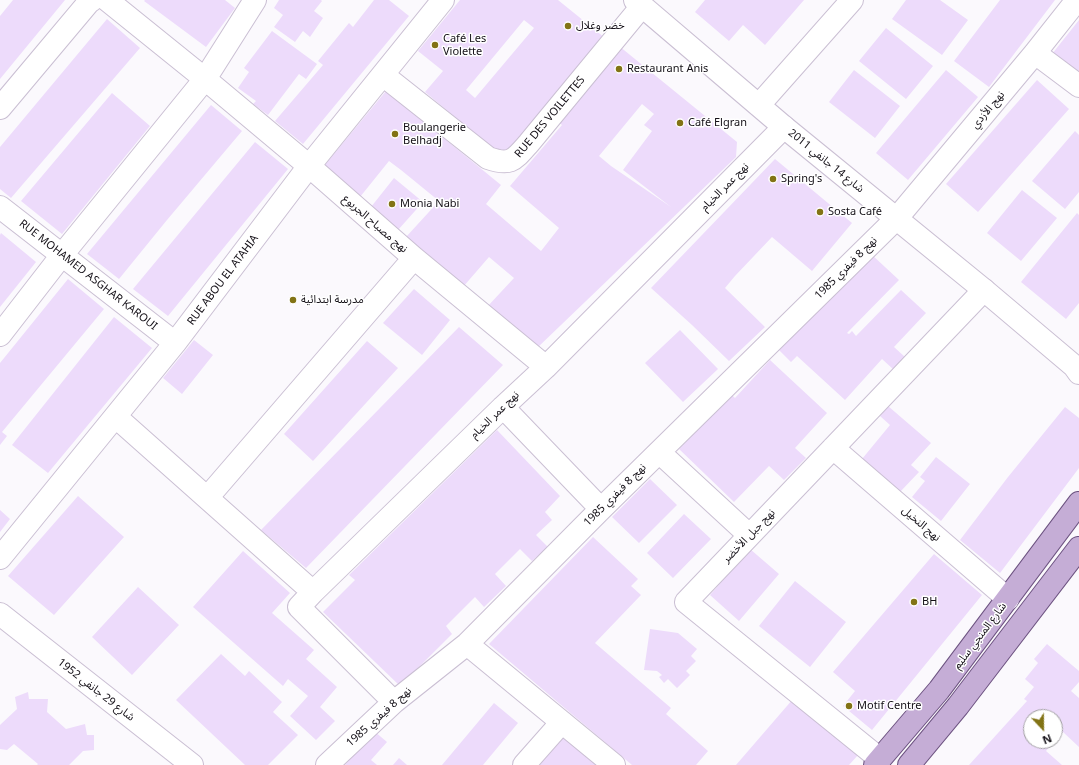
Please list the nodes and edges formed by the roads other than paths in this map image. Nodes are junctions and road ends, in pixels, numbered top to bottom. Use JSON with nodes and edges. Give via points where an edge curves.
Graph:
{"nodes":[{"id":1,"x":92,"y":0,"type":"edge"},
{"id":2,"x":107,"y":0,"type":"edge"},
{"id":3,"x":255,"y":0,"type":"edge"},
{"id":4,"x":443,"y":0,"type":"edge"},
{"id":5,"x":852,"y":0,"type":"edge"},
{"id":6,"x":1077,"y":0,"type":"edge"},
{"id":7,"x":638,"y":3,"type":"edge"},
{"id":8,"x":1035,"y":53,"type":"junction"},
{"id":9,"x":384,"y":75,"type":"junction"},
{"id":10,"x":205,"y":79,"type":"junction"},
{"id":11,"x":1079,"y":86,"type":"edge"},
{"id":12,"x":759,"y":105,"type":"junction"},
{"id":13,"x":0,"y":108,"type":"edge"},
{"id":14,"x":784,"y":126,"type":"junction"},
{"id":15,"x":309,"y":166,"type":"junction"},
{"id":16,"x":0,"y":207,"type":"edge"},
{"id":17,"x":897,"y":218,"type":"junction"},
{"id":18,"x":62,"y":255,"type":"junction"},
{"id":19,"x":414,"y":258,"type":"junction"},
{"id":20,"x":984,"y":290,"type":"junction"},
{"id":21,"x":0,"y":335,"type":"edge"},
{"id":22,"x":175,"y":343,"type":"junction"},
{"id":23,"x":546,"y":367,"type":"junction"},
{"id":24,"x":1077,"y":369,"type":"edge"},
{"id":25,"x":503,"y":407,"type":"junction"},
{"id":26,"x":116,"y":417,"type":"junction"},
{"id":27,"x":833,"y":448,"type":"junction"},
{"id":28,"x":659,"y":452,"type":"junction"},
{"id":29,"x":207,"y":498,"type":"junction"},
{"id":30,"x":1079,"y":503,"type":"edge"},
{"id":31,"x":601,"y":509,"type":"junction"},
{"id":32,"x":749,"y":535,"type":"junction"},
{"id":33,"x":1079,"y":548,"type":"edge"},
{"id":34,"x":0,"y":558,"type":"edge"},
{"id":35,"x":313,"y":592,"type":"junction"},
{"id":36,"x":1008,"y":599,"type":"junction"},
{"id":37,"x":0,"y":614,"type":"edge"},
{"id":38,"x":467,"y":644,"type":"junction"},
{"id":39,"x":394,"y":702,"type":"junction"},
{"id":40,"x":562,"y":722,"type":"junction"},
{"id":41,"x":878,"y":762,"type":"edge"},
{"id":42,"x":192,"y":765,"type":"edge"},
{"id":43,"x":327,"y":765,"type":"edge"},
{"id":44,"x":524,"y":765,"type":"edge"},
{"id":45,"x":614,"y":765,"type":"edge"},
{"id":46,"x":909,"y":765,"type":"edge"}],
"edges":[{"from":1,"to":13,"type":"street"},
{"from":2,"to":10,"type":"street","name":"نهج مصباح الجربوع"},
{"from":3,"to":10,"type":"street"},
{"from":4,"to":9,"type":"street","name":"RUE ABOU EL ATAHIA"},
{"from":5,"to":12,"type":"street"},
{"from":6,"to":8,"type":"street","name":"نهج الأزدي"},
{"from":7,"to":9,"type":"street","name":"RUE DES VOILETTES","via":[[530,143],[513,160],[506,162],[488,158]]},
{"from":7,"to":12,"type":"street","name":"شارع 14 جانفي 2011"},
{"from":8,"to":11,"type":"street"},
{"from":8,"to":17,"type":"street","name":"نهج الأزدي"},
{"from":9,"to":15,"type":"street","name":"RUE ABOU EL ATAHIA"},
{"from":10,"to":15,"type":"street","name":"نهج مصباح الجربوع"},
{"from":10,"to":18,"type":"street"},
{"from":12,"to":14,"type":"street","name":"شارع 14 جانفي 2011"},
{"from":14,"to":17,"type":"street","name":"شارع 14 جانفي 2011"},
{"from":14,"to":23,"type":"street","name":"نهج عمر الخيام"},
{"from":15,"to":19,"type":"street","name":"نهج مصباح الجربوع"},
{"from":15,"to":22,"type":"street","name":"RUE ABOU EL ATAHIA"},
{"from":16,"to":18,"type":"street","name":"RUE MOHAMED ASGHAR KAROUI"},
{"from":17,"to":20,"type":"street","name":"شارع 14 جانفي 2011"},
{"from":17,"to":28,"type":"street","name":"نهج 8 فيفري 1985"},
{"from":18,"to":21,"type":"street"},
{"from":18,"to":22,"type":"street","name":"RUE MOHAMED ASGHAR KAROUI"},
{"from":19,"to":23,"type":"street","name":"نهج مصباح الجربوع"},
{"from":19,"to":29,"type":"street"},
{"from":20,"to":24,"type":"street","name":"شارع 14 جانفي 2011"},
{"from":20,"to":27,"type":"street","name":"نهج جبل الأخضر"},
{"from":22,"to":26,"type":"street","name":"RUE ABOU EL ATAHIA"},
{"from":23,"to":25,"type":"street","name":"نهج عمر الخيام"},
{"from":25,"to":31,"type":"street"},
{"from":25,"to":35,"type":"street","name":"نهج عمر الخيام"},
{"from":26,"to":29,"type":"street"},
{"from":26,"to":34,"type":"street","name":"RUE ABOU EL ATAHIA"},
{"from":27,"to":32,"type":"street","name":"نهج جبل الأخضر"},
{"from":27,"to":36,"type":"street","name":"نهج النخيل"},
{"from":28,"to":31,"type":"street","name":"نهج 8 فيفري 1985"},
{"from":28,"to":32,"type":"street"},
{"from":29,"to":35,"type":"street"},
{"from":30,"to":36,"type":"main road","name":"شارع المنجي سليم"},
{"from":31,"to":38,"type":"street","name":"نهج 8 فيفري 1985"},
{"from":32,"to":41,"type":"street","name":"نهج جبل الأخضر","via":[[686,602]]},
{"from":33,"to":46,"type":"main road","via":[[958,706]]},
{"from":35,"to":39,"type":"street","name":"نهج عمر الخيام","via":[[299,607]]},
{"from":36,"to":41,"type":"main road","name":"شارع المنجي سليم","via":[[939,690]]},
{"from":37,"to":42,"type":"street","name":"شارع 29 جانفي 1952"},
{"from":38,"to":39,"type":"street","name":"نهج 8 فيفري 1985"},
{"from":38,"to":40,"type":"street"},
{"from":39,"to":43,"type":"street","name":"نهج 8 فيفري 1985"},
{"from":40,"to":44,"type":"street"},
{"from":40,"to":45,"type":"street"}]}
